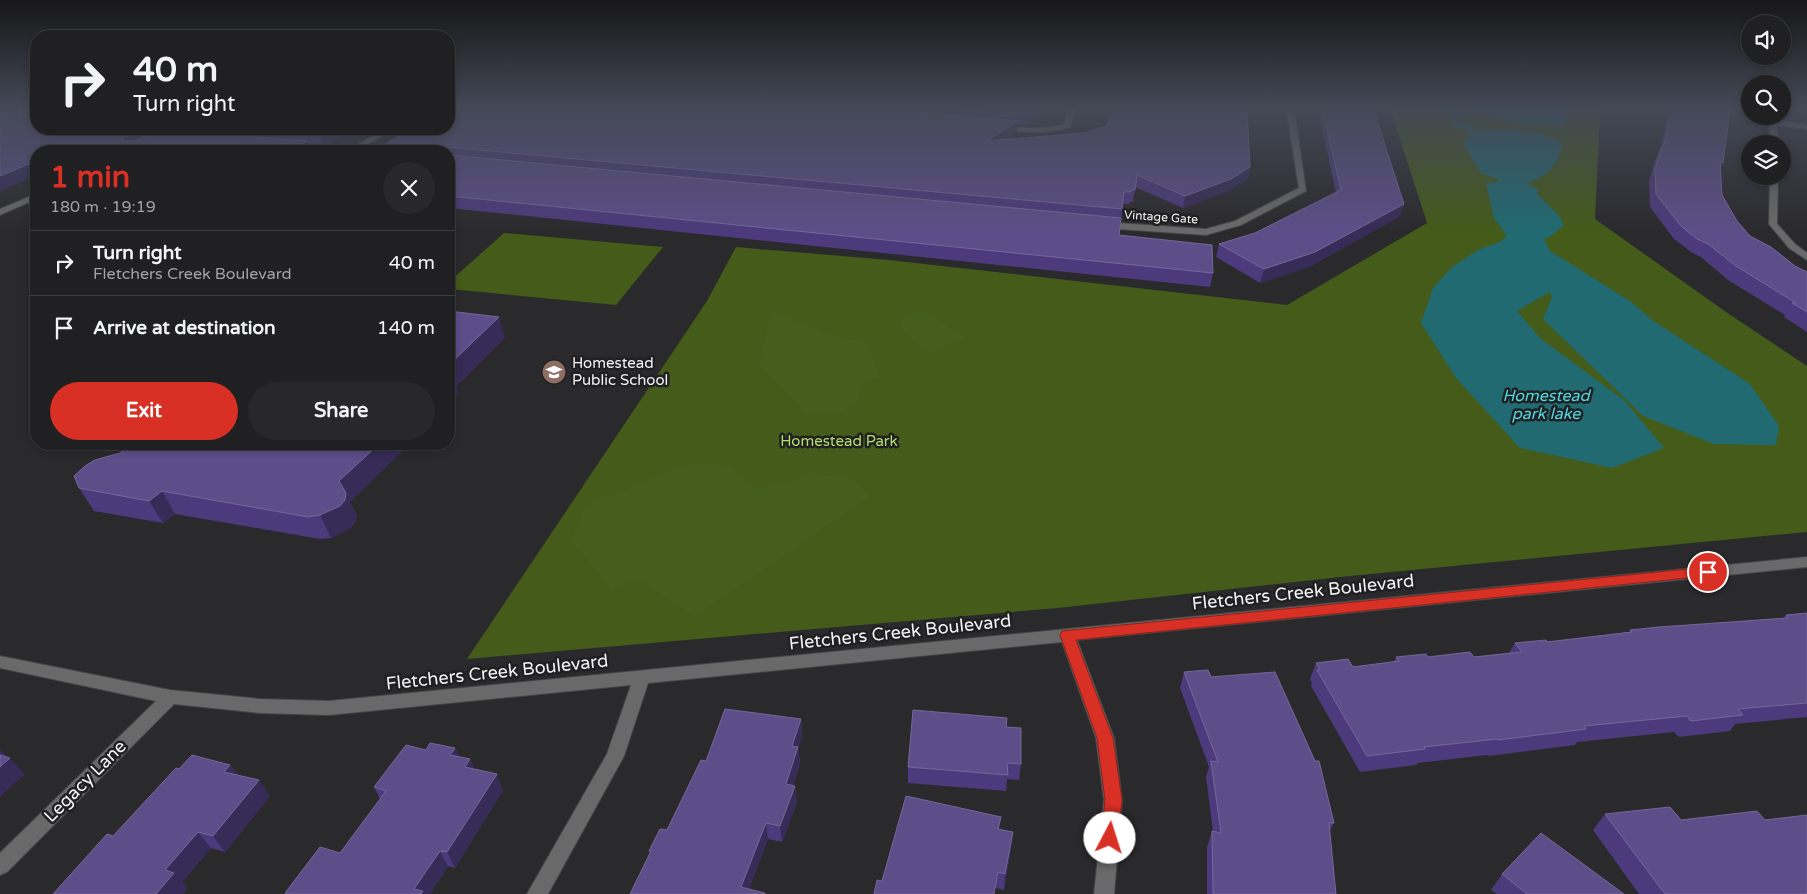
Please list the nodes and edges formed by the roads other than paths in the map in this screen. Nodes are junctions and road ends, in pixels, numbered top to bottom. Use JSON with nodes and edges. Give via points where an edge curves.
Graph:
{"nodes":[{"id":1,"x":1297,"y":150,"type":"edge"},
{"id":2,"x":1774,"y":185,"type":"edge"},
{"id":3,"x":30,"y":199,"type":"edge"},
{"id":4,"x":0,"y":212,"type":"edge"},
{"id":5,"x":1089,"y":223,"type":"edge"},
{"id":6,"x":1807,"y":257,"type":"edge"},
{"id":7,"x":1807,"y":562,"type":"edge"},
{"id":8,"x":1067,"y":635,"type":"junction"},
{"id":9,"x":0,"y":662,"type":"edge"},
{"id":10,"x":642,"y":678,"type":"junction"},
{"id":11,"x":170,"y":697,"type":"junction"},
{"id":12,"x":0,"y":866,"type":"edge"},
{"id":13,"x":538,"y":894,"type":"edge"},
{"id":14,"x":1104,"y":894,"type":"edge"}],
"edges":[{"from":1,"to":5,"type":"street","name":"Vintage Gate","via":[[1304,189],[1238,223],[1206,232]]},
{"from":2,"to":6,"type":"street","via":[[1773,224],[1792,246]]},
{"from":3,"to":4,"type":"street"},
{"from":7,"to":8,"type":"street","name":"Fletchers Creek Boulevard"},
{"from":8,"to":10,"type":"street","name":"Fletchers Creek Boulevard"},
{"from":8,"to":14,"type":"street","via":[[1105,738],[1113,800]]},
{"from":9,"to":11,"type":"street","name":"Fletchers Creek Boulevard"},
{"from":10,"to":11,"type":"street","name":"Fletchers Creek Boulevard","via":[[329,708],[260,706]]},
{"from":10,"to":13,"type":"street","via":[[615,756]]},
{"from":11,"to":12,"type":"street","name":"Legacy Lane"}]}
